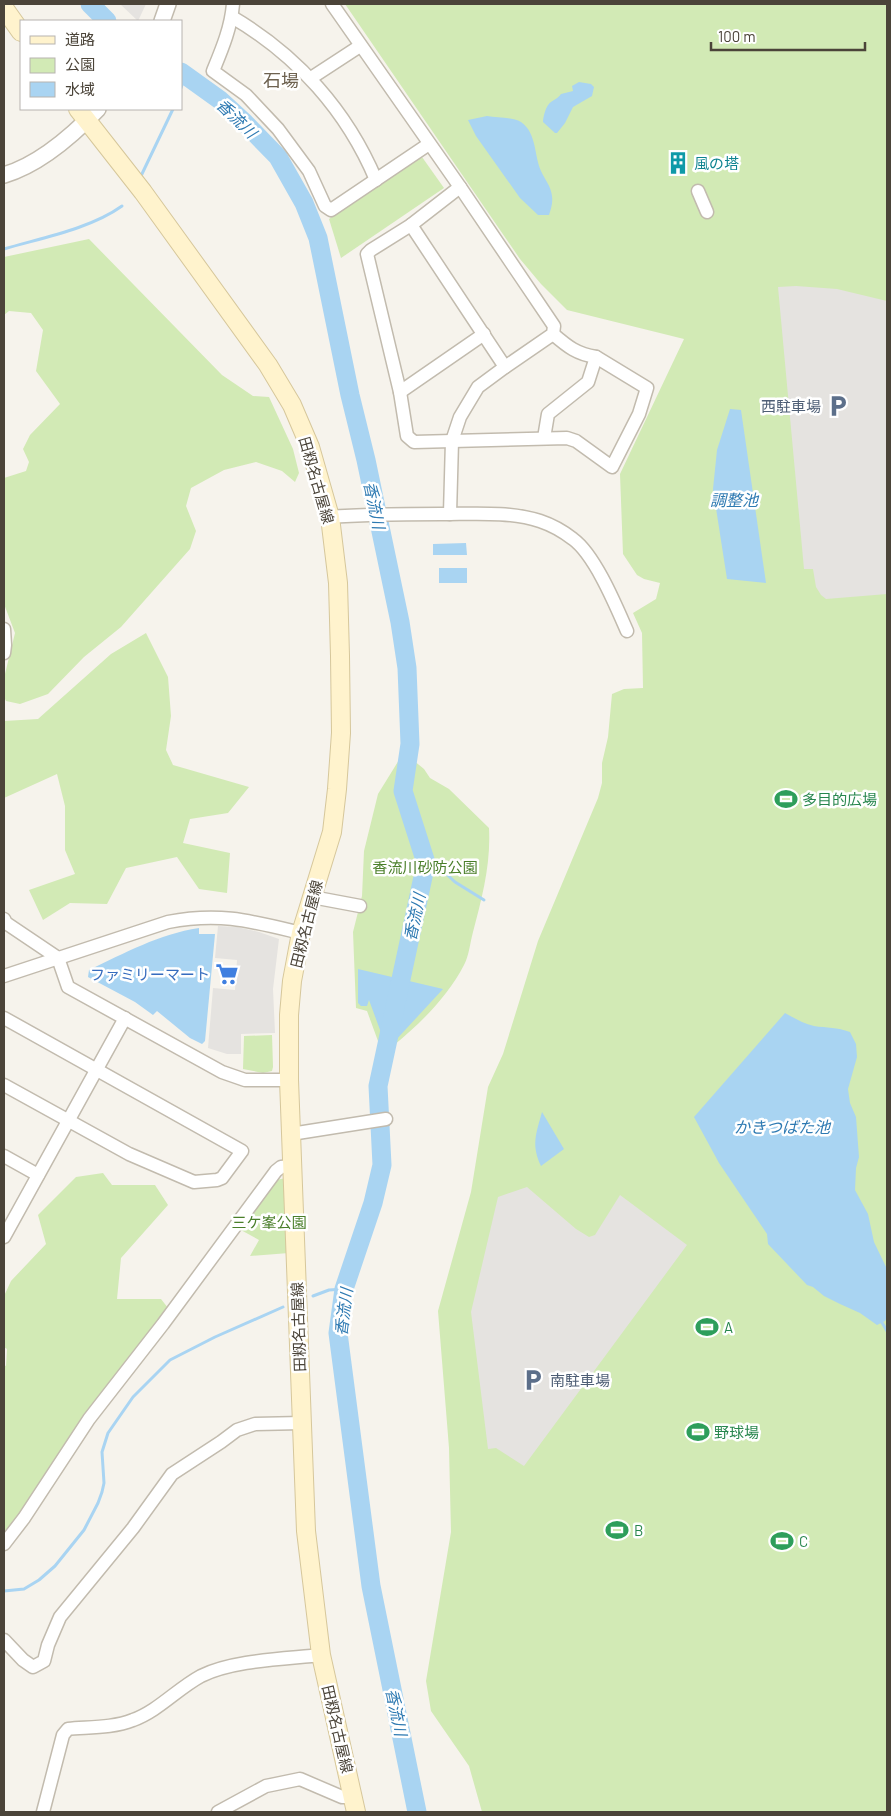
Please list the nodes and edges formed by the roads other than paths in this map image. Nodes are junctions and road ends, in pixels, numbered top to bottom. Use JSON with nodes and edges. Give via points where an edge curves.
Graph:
{"nodes":[{"id":1,"x":168,"y":4,"type":"edge"},
{"id":2,"x":233,"y":4,"type":"edge"},
{"id":3,"x":332,"y":4,"type":"edge"},
{"id":4,"x":4,"y":8,"type":"edge"},
{"id":5,"x":232,"y":17,"type":"junction"},
{"id":6,"x":162,"y":20,"type":"edge"},
{"id":7,"x":20,"y":31,"type":"edge"},
{"id":8,"x":360,"y":46,"type":"junction"},
{"id":9,"x":311,"y":78,"type":"junction"},
{"id":10,"x":87,"y":113,"type":"edge"},
{"id":11,"x":428,"y":144,"type":"junction"},
{"id":12,"x":4,"y":175,"type":"edge"},
{"id":13,"x":376,"y":180,"type":"junction"},
{"id":14,"x":460,"y":187,"type":"junction"},
{"id":15,"x":698,"y":192,"type":"dead end"},
{"id":16,"x":707,"y":212,"type":"dead end"},
{"id":17,"x":410,"y":225,"type":"junction"},
{"id":18,"x":484,"y":334,"type":"junction"},
{"id":19,"x":553,"y":334,"type":"junction"},
{"id":20,"x":596,"y":357,"type":"junction"},
{"id":21,"x":504,"y":366,"type":"junction"},
{"id":22,"x":400,"y":392,"type":"junction"},
{"id":23,"x":544,"y":438,"type":"junction"},
{"id":24,"x":452,"y":441,"type":"junction"},
{"id":25,"x":450,"y":514,"type":"junction"},
{"id":26,"x":330,"y":517,"type":"junction"},
{"id":27,"x":4,"y":629,"type":"edge"},
{"id":28,"x":627,"y":631,"type":"dead end"},
{"id":29,"x":4,"y":653,"type":"edge"},
{"id":30,"x":312,"y":897,"type":"junction"},
{"id":31,"x":360,"y":906,"type":"dead end"},
{"id":32,"x":4,"y":919,"type":"edge"},
{"id":33,"x":301,"y":933,"type":"junction"},
{"id":34,"x":58,"y":958,"type":"junction"},
{"id":35,"x":4,"y":976,"type":"edge"},
{"id":36,"x":4,"y":1018,"type":"edge"},
{"id":37,"x":124,"y":1018,"type":"junction"},
{"id":38,"x":97,"y":1069,"type":"junction"},
{"id":39,"x":289,"y":1080,"type":"junction"},
{"id":40,"x":4,"y":1085,"type":"edge"},
{"id":41,"x":386,"y":1119,"type":"dead end"},
{"id":42,"x":69,"y":1121,"type":"junction"},
{"id":43,"x":291,"y":1134,"type":"junction"},
{"id":44,"x":4,"y":1156,"type":"edge"},
{"id":45,"x":292,"y":1166,"type":"junction"},
{"id":46,"x":38,"y":1175,"type":"junction"},
{"id":47,"x":6,"y":1229,"type":"edge"},
{"id":48,"x":302,"y":1423,"type":"junction"},
{"id":49,"x":4,"y":1544,"type":"edge"},
{"id":50,"x":4,"y":1640,"type":"edge"},
{"id":51,"x":321,"y":1655,"type":"junction"},
{"id":52,"x":355,"y":1805,"type":"edge"},
{"id":53,"x":42,"y":1812,"type":"edge"},
{"id":54,"x":218,"y":1812,"type":"edge"}],
"edges":[{"from":1,"to":6,"type":"street"},
{"from":2,"to":5,"type":"street"},
{"from":3,"to":8,"type":"street"},
{"from":4,"to":7,"type":"main road"},
{"from":5,"to":9,"type":"street","via":[[266,38]]},
{"from":5,"to":13,"type":"street","via":[[213,71],[246,95],[278,129],[309,171],[325,206],[331,210]]},
{"from":8,"to":9,"type":"street"},
{"from":8,"to":11,"type":"street"},
{"from":9,"to":13,"type":"street","via":[[353,133]]},
{"from":10,"to":12,"type":"street","via":[[39,159]]},
{"from":10,"to":26,"type":"main road","name":"田籾名古屋線","via":[[268,366],[292,405],[310,447]]},
{"from":11,"to":13,"type":"street"},
{"from":11,"to":14,"type":"street"},
{"from":14,"to":17,"type":"street"},
{"from":14,"to":19,"type":"street","via":[[554,326]]},
{"from":15,"to":16,"type":"street"},
{"from":17,"to":18,"type":"street"},
{"from":17,"to":22,"type":"street","via":[[367,254]]},
{"from":18,"to":21,"type":"street"},
{"from":18,"to":22,"type":"street"},
{"from":19,"to":20,"type":"street","via":[[569,348]]},
{"from":19,"to":21,"type":"street"},
{"from":20,"to":23,"type":"street","via":[[588,382],[548,414]]},
{"from":20,"to":23,"type":"street","via":[[647,388],[639,414],[612,467],[576,441]]},
{"from":21,"to":24,"type":"street","via":[[478,388],[460,417]]},
{"from":22,"to":24,"type":"street","via":[[407,436],[414,442]]},
{"from":23,"to":24,"type":"street"},
{"from":24,"to":25,"type":"street"},
{"from":25,"to":26,"type":"street"},
{"from":25,"to":28,"type":"street","via":[[495,514],[540,521],[575,540],[600,575]]},
{"from":26,"to":30,"type":"main road","name":"田籾名古屋線","via":[[338,583],[341,733],[332,832]]},
{"from":27,"to":29,"type":"street"},
{"from":30,"to":31,"type":"street"},
{"from":30,"to":33,"type":"main road","name":"田籾名古屋線"},
{"from":32,"to":34,"type":"street"},
{"from":33,"to":34,"type":"street","via":[[248,920],[207,917],[168,922]]},
{"from":33,"to":39,"type":"main road","name":"田籾名古屋線","via":[[289,1016]]},
{"from":34,"to":35,"type":"street"},
{"from":34,"to":37,"type":"street","via":[[68,987]]},
{"from":36,"to":38,"type":"street"},
{"from":37,"to":38,"type":"street"},
{"from":37,"to":39,"type":"street","via":[[228,1074],[245,1080]]},
{"from":38,"to":42,"type":"street"},
{"from":38,"to":42,"type":"street","via":[[242,1151],[222,1178],[194,1182],[129,1154]]},
{"from":39,"to":43,"type":"main road","name":"田籾名古屋線"},
{"from":40,"to":42,"type":"street"},
{"from":41,"to":43,"type":"street"},
{"from":42,"to":46,"type":"street"},
{"from":43,"to":45,"type":"main road","name":"田籾名古屋線"},
{"from":44,"to":46,"type":"street"},
{"from":45,"to":48,"type":"main road","name":"田籾名古屋線"},
{"from":45,"to":49,"type":"street","via":[[276,1171],[89,1419]]},
{"from":46,"to":47,"type":"street"},
{"from":48,"to":50,"type":"street","via":[[255,1424],[237,1430],[172,1474],[133,1528],[60,1617],[44,1661],[33,1667]]},
{"from":48,"to":51,"type":"main road","name":"田籾名古屋線","via":[[306,1531]]},
{"from":51,"to":52,"type":"main road","name":"田籾名古屋線"},
{"from":51,"to":53,"type":"street","via":[[228,1666],[200,1676],[133,1720],[68,1729],[63,1735]]},
{"from":52,"to":54,"type":"street","via":[[300,1779],[266,1786]]}]}
